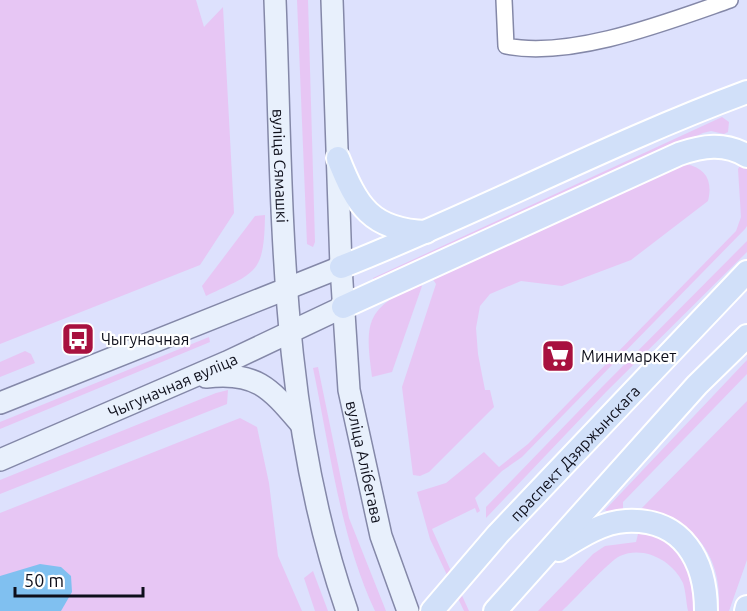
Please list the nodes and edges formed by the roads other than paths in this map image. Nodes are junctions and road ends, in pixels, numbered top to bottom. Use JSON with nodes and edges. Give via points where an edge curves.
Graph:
{"nodes":[{"id":1,"x":275,"y":0,"type":"edge"},
{"id":2,"x":332,"y":0,"type":"edge"},
{"id":3,"x":504,"y":0,"type":"edge"},
{"id":4,"x":730,"y":0,"type":"edge"},
{"id":5,"x":747,"y":92,"type":"edge"},
{"id":6,"x":747,"y":156,"type":"edge"},
{"id":7,"x":338,"y":158,"type":"junction"},
{"id":8,"x":428,"y":232,"type":"junction"},
{"id":9,"x":342,"y":267,"type":"junction"},
{"id":10,"x":747,"y":272,"type":"edge"},
{"id":11,"x":285,"y":291,"type":"junction"},
{"id":12,"x":343,"y":307,"type":"junction"},
{"id":13,"x":290,"y":334,"type":"junction"},
{"id":14,"x":747,"y":336,"type":"edge"},
{"id":15,"x":186,"y":380,"type":"junction"},
{"id":16,"x":0,"y":404,"type":"edge"},
{"id":17,"x":301,"y":424,"type":"junction"},
{"id":18,"x":0,"y":460,"type":"edge"},
{"id":19,"x":539,"y":561,"type":"junction"},
{"id":20,"x":347,"y":611,"type":"edge"},
{"id":21,"x":408,"y":611,"type":"edge"},
{"id":22,"x":432,"y":611,"type":"edge"},
{"id":23,"x":495,"y":611,"type":"edge"},
{"id":24,"x":706,"y":611,"type":"edge"}],
"edges":[{"from":1,"to":11,"type":"main road","name":"вуліца Сямашкі"},
{"from":2,"to":7,"type":"main road"},
{"from":3,"to":4,"type":"street","via":[[506,46],[528,50],[608,39]]},
{"from":5,"to":8,"type":"main road","via":[[693,112]]},
{"from":6,"to":12,"type":"main road","via":[[729,148],[712,147],[679,154]]},
{"from":7,"to":8,"type":"main road","via":[[357,202],[373,218],[403,230]]},
{"from":7,"to":9,"type":"main road"},
{"from":8,"to":9,"type":"main road"},
{"from":9,"to":11,"type":"main road"},
{"from":9,"to":12,"type":"main road"},
{"from":10,"to":22,"type":"main road","name":"праспект Дзяржынскага","via":[[498,534]]},
{"from":11,"to":13,"type":"main road","name":"вуліца Сямашкі"},
{"from":11,"to":16,"type":"main road"},
{"from":12,"to":13,"type":"main road","name":"Чыгуначная вуліца"},
{"from":12,"to":21,"type":"main road","name":"вуліца Алібегава","via":[[349,390],[381,536]]},
{"from":13,"to":15,"type":"main road","name":"Чыгуначная вуліца"},
{"from":13,"to":17,"type":"main road"},
{"from":14,"to":19,"type":"main road"},
{"from":15,"to":17,"type":"main road","via":[[225,375],[260,382],[273,391]]},
{"from":15,"to":18,"type":"main road","name":"Чыгуначная вуліца"},
{"from":17,"to":20,"type":"main road","via":[[323,535]]},
{"from":19,"to":23,"type":"main road"},
{"from":19,"to":24,"type":"main road","via":[[607,525],[626,521],[659,526],[675,534],[699,562]]}]}
